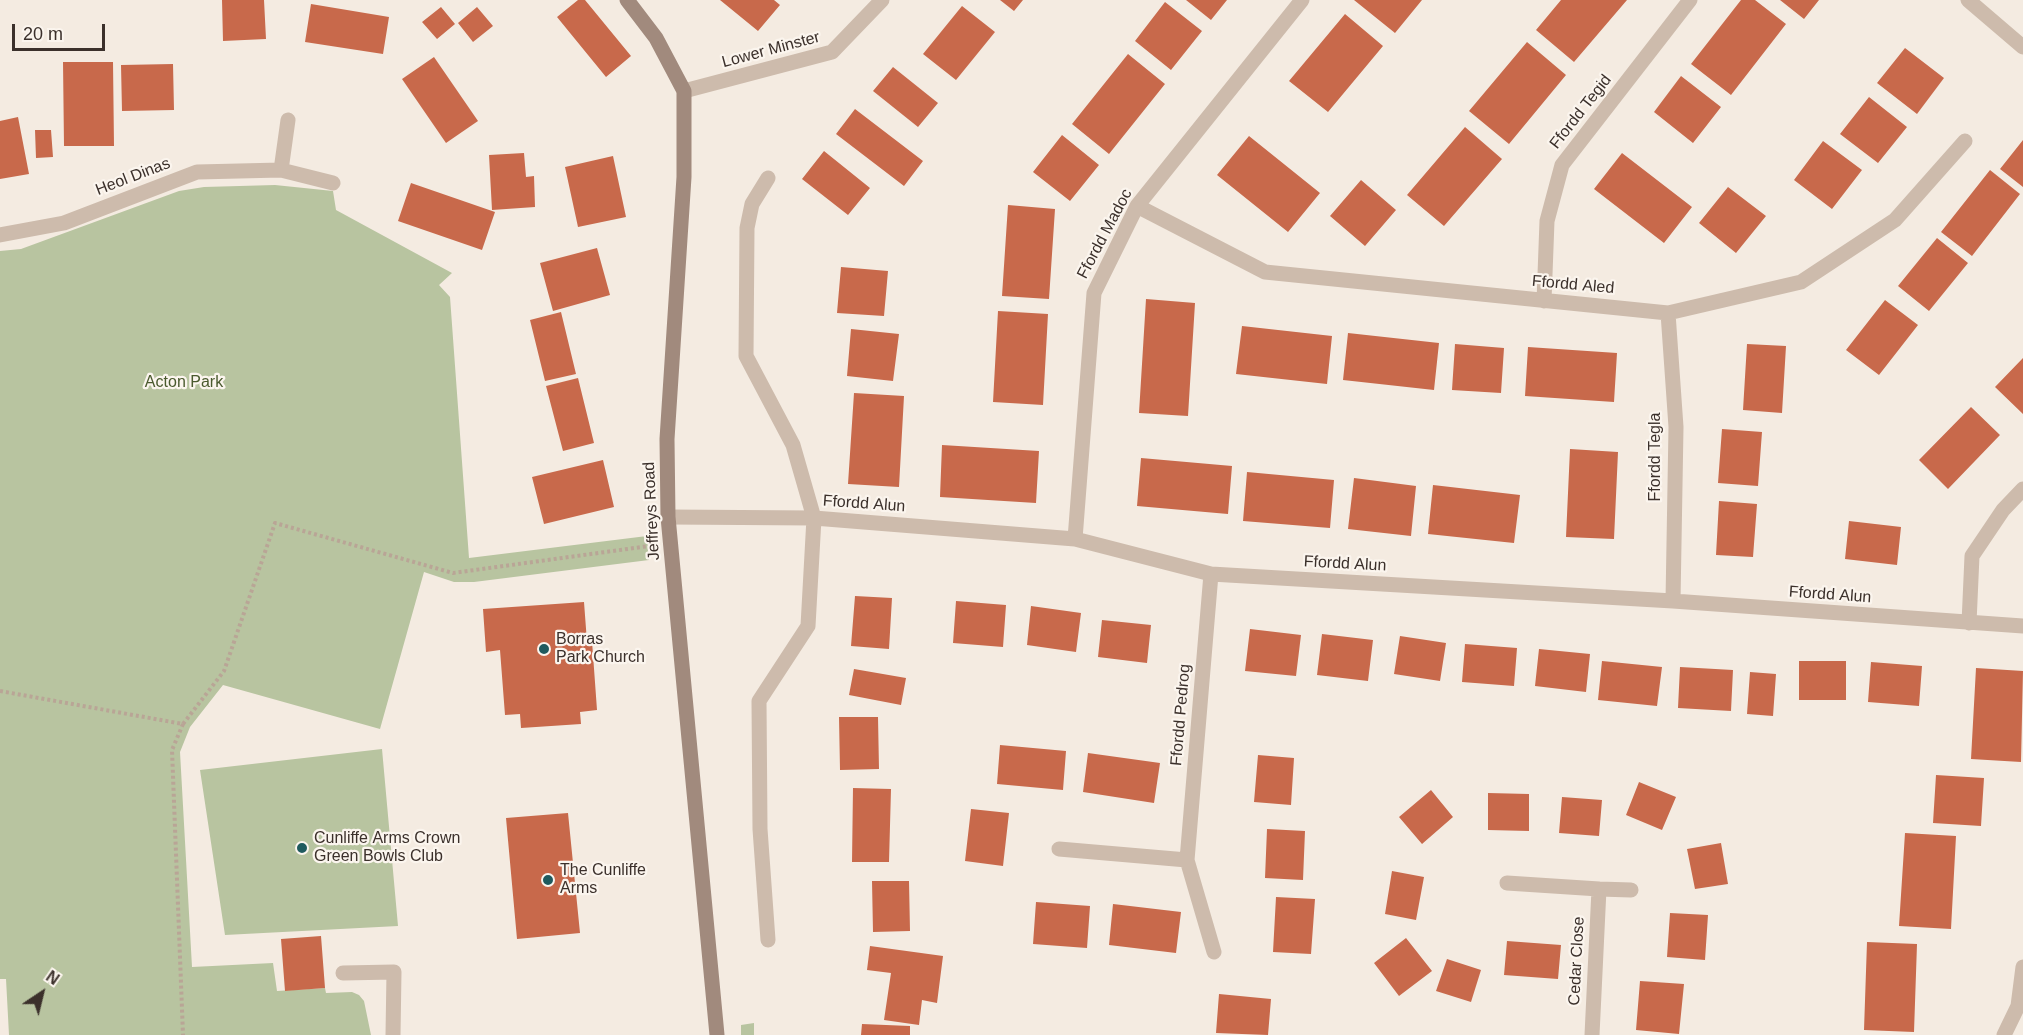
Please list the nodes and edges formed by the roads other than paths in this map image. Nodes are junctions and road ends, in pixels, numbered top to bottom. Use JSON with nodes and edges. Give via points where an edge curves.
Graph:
{"nodes":[{"id":1,"x":627,"y":0,"type":"edge"},
{"id":2,"x":882,"y":0,"type":"edge"},
{"id":3,"x":1302,"y":0,"type":"edge"},
{"id":4,"x":1690,"y":0,"type":"edge"},
{"id":5,"x":1968,"y":0,"type":"edge"},
{"id":6,"x":2023,"y":47,"type":"edge"},
{"id":7,"x":684,"y":91,"type":"junction"},
{"id":8,"x":288,"y":120,"type":"dead end"},
{"id":9,"x":1965,"y":141,"type":"dead end"},
{"id":10,"x":281,"y":170,"type":"junction"},
{"id":11,"x":768,"y":178,"type":"dead end"},
{"id":12,"x":333,"y":183,"type":"dead end"},
{"id":13,"x":1137,"y":206,"type":"junction"},
{"id":14,"x":0,"y":235,"type":"edge"},
{"id":15,"x":1544,"y":301,"type":"junction"},
{"id":16,"x":1668,"y":313,"type":"junction"},
{"id":17,"x":2023,"y":489,"type":"edge"},
{"id":18,"x":668,"y":517,"type":"junction"},
{"id":19,"x":814,"y":518,"type":"junction"},
{"id":20,"x":1075,"y":539,"type":"junction"},
{"id":21,"x":1211,"y":574,"type":"junction"},
{"id":22,"x":1673,"y":601,"type":"junction"},
{"id":23,"x":1969,"y":623,"type":"junction"},
{"id":24,"x":2023,"y":626,"type":"edge"},
{"id":25,"x":1059,"y":849,"type":"dead end"},
{"id":26,"x":1187,"y":860,"type":"junction"},
{"id":27,"x":1507,"y":883,"type":"dead end"},
{"id":28,"x":1599,"y":889,"type":"junction"},
{"id":29,"x":1631,"y":891,"type":"dead end"},
{"id":30,"x":768,"y":940,"type":"dead end"},
{"id":31,"x":1214,"y":952,"type":"dead end"},
{"id":32,"x":2023,"y":967,"type":"edge"},
{"id":33,"x":343,"y":973,"type":"dead end"},
{"id":34,"x":393,"y":1035,"type":"edge"},
{"id":35,"x":717,"y":1035,"type":"edge"},
{"id":36,"x":1592,"y":1035,"type":"edge"},
{"id":37,"x":2004,"y":1035,"type":"edge"}],
"edges":[{"from":1,"to":7,"type":"street","name":"Jeffreys Road","via":[[656,38]]},
{"from":2,"to":7,"type":"street","name":"Lower Minster","via":[[832,52]]},
{"from":3,"to":13,"type":"street","name":"Ffordd Madoc"},
{"from":4,"to":15,"type":"street","name":"Ffordd Tegid","via":[[1562,165],[1547,221]]},
{"from":5,"to":6,"type":"street"},
{"from":7,"to":18,"type":"street","name":"Jeffreys Road","via":[[684,177],[667,439]]},
{"from":8,"to":10,"type":"street"},
{"from":9,"to":16,"type":"street","name":"Ffordd Aled","via":[[1895,220],[1801,282]]},
{"from":10,"to":12,"type":"street","name":"Heol Dinas"},
{"from":10,"to":14,"type":"street","name":"Heol Dinas","via":[[196,172],[64,223]]},
{"from":11,"to":19,"type":"street","via":[[752,204],[747,228],[746,356],[793,445]]},
{"from":13,"to":15,"type":"street","name":"Ffordd Aled","via":[[1265,272]]},
{"from":13,"to":20,"type":"street","name":"Ffordd Madoc","via":[[1094,293]]},
{"from":15,"to":16,"type":"street","name":"Ffordd Aled"},
{"from":16,"to":22,"type":"street","name":"Ffordd Tegla","via":[[1676,427]]},
{"from":17,"to":23,"type":"street","via":[[2003,510],[1972,556]]},
{"from":18,"to":19,"type":"street","name":"Ffordd Alun"},
{"from":18,"to":35,"type":"street","name":"Jeffreys Road"},
{"from":19,"to":20,"type":"street","name":"Ffordd Alun"},
{"from":19,"to":30,"type":"street","via":[[808,626],[759,701],[760,829]]},
{"from":20,"to":21,"type":"street","name":"Ffordd Alun"},
{"from":21,"to":22,"type":"street","name":"Ffordd Alun"},
{"from":21,"to":26,"type":"street","name":"Ffordd Pedrog"},
{"from":22,"to":23,"type":"street","name":"Ffordd Alun"},
{"from":23,"to":24,"type":"street","name":"Ffordd Alun"},
{"from":25,"to":26,"type":"street"},
{"from":26,"to":31,"type":"street","name":"Ffordd Pedrog"},
{"from":27,"to":28,"type":"street"},
{"from":28,"to":29,"type":"street"},
{"from":28,"to":36,"type":"street","name":"Cedar Close"},
{"from":32,"to":37,"type":"street","via":[[2018,1006]]},
{"from":33,"to":34,"type":"street","via":[[394,972]]}]}
